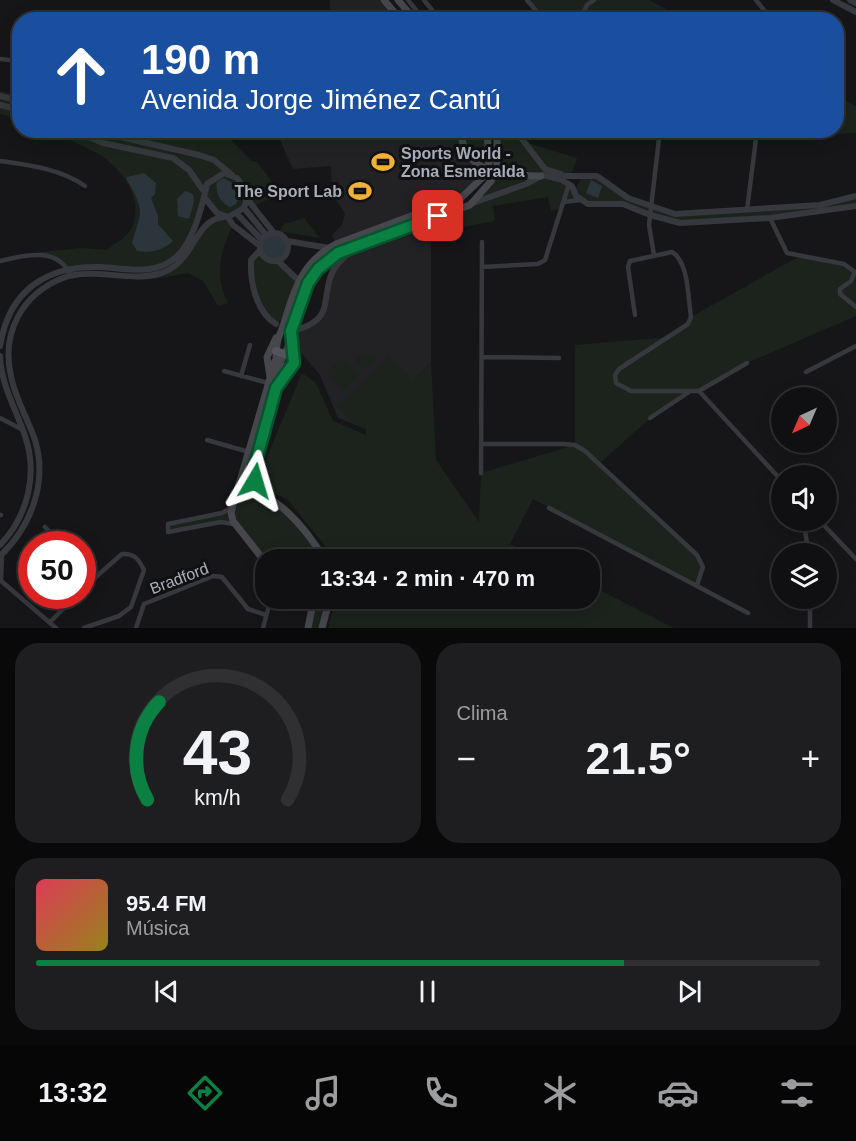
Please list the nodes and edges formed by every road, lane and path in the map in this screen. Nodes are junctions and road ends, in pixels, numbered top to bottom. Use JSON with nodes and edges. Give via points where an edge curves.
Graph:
{"nodes":[{"id":1,"x":384,"y":0,"type":"edge"},
{"id":2,"x":398,"y":0,"type":"edge"},
{"id":3,"x":424,"y":0,"type":"edge"},
{"id":4,"x":527,"y":0,"type":"edge"},
{"id":5,"x":594,"y":0,"type":"edge"},
{"id":6,"x":833,"y":0,"type":"edge"},
{"id":7,"x":850,"y":0,"type":"edge"},
{"id":8,"x":856,"y":3,"type":"edge"},
{"id":9,"x":394,"y":12,"type":"edge"},
{"id":10,"x":408,"y":12,"type":"edge"},
{"id":11,"x":434,"y":12,"type":"edge"},
{"id":12,"x":537,"y":12,"type":"edge"},
{"id":13,"x":584,"y":12,"type":"edge"},
{"id":14,"x":856,"y":12,"type":"edge"},
{"id":15,"x":91,"y":138,"type":"edge"},
{"id":16,"x":126,"y":138,"type":"edge"},
{"id":17,"x":462,"y":138,"type":"edge"},
{"id":18,"x":487,"y":138,"type":"edge"},
{"id":19,"x":497,"y":138,"type":"edge"},
{"id":20,"x":520,"y":138,"type":"edge"},
{"id":21,"x":660,"y":138,"type":"edge"},
{"id":22,"x":756,"y":138,"type":"edge"},
{"id":23,"x":0,"y":161,"type":"edge"},
{"id":24,"x":543,"y":173,"type":"junction"},
{"id":25,"x":232,"y":175,"type":"junction"},
{"id":26,"x":582,"y":177,"type":"junction"},
{"id":27,"x":563,"y":179,"type":"junction"},
{"id":28,"x":610,"y":184,"type":"junction"},
{"id":29,"x":85,"y":186,"type":"dead end"},
{"id":30,"x":575,"y":190,"type":"junction"},
{"id":31,"x":204,"y":194,"type":"junction"},
{"id":32,"x":248,"y":195,"type":"junction"},
{"id":33,"x":856,"y":196,"type":"edge"},
{"id":34,"x":580,"y":200,"type":"junction"},
{"id":35,"x":564,"y":202,"type":"junction"},
{"id":36,"x":470,"y":205,"type":"junction"},
{"id":37,"x":604,"y":205,"type":"junction"},
{"id":38,"x":856,"y":206,"type":"edge"},
{"id":39,"x":783,"y":208,"type":"junction"},
{"id":40,"x":245,"y":210,"type":"junction"},
{"id":41,"x":747,"y":210,"type":"junction"},
{"id":42,"x":736,"y":211,"type":"junction"},
{"id":43,"x":651,"y":212,"type":"junction"},
{"id":44,"x":238,"y":216,"type":"junction"},
{"id":45,"x":226,"y":217,"type":"junction"},
{"id":46,"x":784,"y":217,"type":"junction"},
{"id":47,"x":770,"y":218,"type":"junction"},
{"id":48,"x":737,"y":220,"type":"junction"},
{"id":49,"x":254,"y":232,"type":"junction"},
{"id":50,"x":274,"y":233,"type":"junction"},
{"id":51,"x":286,"y":241,"type":"junction"},
{"id":52,"x":262,"y":242,"type":"junction"},
{"id":53,"x":482,"y":242,"type":"dead end"},
{"id":54,"x":358,"y":246,"type":"junction"},
{"id":55,"x":329,"y":248,"type":"junction"},
{"id":56,"x":654,"y":255,"type":"junction"},
{"id":57,"x":277,"y":260,"type":"junction"},
{"id":58,"x":0,"y":261,"type":"edge"},
{"id":59,"x":482,"y":267,"type":"junction"},
{"id":60,"x":68,"y":268,"type":"junction"},
{"id":61,"x":71,"y":276,"type":"junction"},
{"id":62,"x":298,"y":280,"type":"junction"},
{"id":63,"x":856,"y":307,"type":"edge"},
{"id":64,"x":635,"y":315,"type":"dead end"},
{"id":65,"x":279,"y":327,"type":"junction"},
{"id":66,"x":299,"y":329,"type":"dead end"},
{"id":67,"x":291,"y":331,"type":"junction"},
{"id":68,"x":276,"y":338,"type":"junction"},
{"id":69,"x":250,"y":345,"type":"dead end"},
{"id":70,"x":291,"y":345,"type":"junction"},
{"id":71,"x":0,"y":346,"type":"edge"},
{"id":72,"x":856,"y":346,"type":"edge"},
{"id":73,"x":0,"y":356,"type":"edge"},
{"id":74,"x":482,"y":357,"type":"junction"},
{"id":75,"x":279,"y":358,"type":"junction"},
{"id":76,"x":559,"y":358,"type":"dead end"},
{"id":77,"x":747,"y":363,"type":"dead end"},
{"id":78,"x":224,"y":371,"type":"dead end"},
{"id":79,"x":806,"y":372,"type":"dead end"},
{"id":80,"x":241,"y":376,"type":"junction"},
{"id":81,"x":269,"y":380,"type":"junction"},
{"id":82,"x":276,"y":388,"type":"junction"},
{"id":83,"x":699,"y":391,"type":"junction"},
{"id":84,"x":689,"y":392,"type":"junction"},
{"id":85,"x":0,"y":418,"type":"edge"},
{"id":86,"x":650,"y":418,"type":"dead end"},
{"id":87,"x":23,"y":430,"type":"junction"},
{"id":88,"x":207,"y":440,"type":"dead end"},
{"id":89,"x":482,"y":444,"type":"junction"},
{"id":90,"x":249,"y":452,"type":"junction"},
{"id":91,"x":771,"y":469,"type":"edge"},
{"id":92,"x":481,"y":473,"type":"dead end"},
{"id":93,"x":260,"y":495,"type":"junction"},
{"id":94,"x":237,"y":498,"type":"junction"},
{"id":95,"x":232,"y":507,"type":"junction"},
{"id":96,"x":549,"y":508,"type":"dead end"},
{"id":97,"x":236,"y":524,"type":"junction"},
{"id":98,"x":45,"y":527,"type":"dead end"},
{"id":99,"x":49,"y":531,"type":"edge"},
{"id":100,"x":829,"y":531,"type":"edge"},
{"id":101,"x":0,"y":545,"type":"edge"},
{"id":102,"x":255,"y":549,"type":"edge"},
{"id":103,"x":316,"y":549,"type":"edge"},
{"id":104,"x":1,"y":555,"type":"edge"},
{"id":105,"x":856,"y":559,"type":"edge"},
{"id":106,"x":96,"y":576,"type":"edge"},
{"id":107,"x":0,"y":580,"type":"edge"},
{"id":108,"x":697,"y":585,"type":"junction"},
{"id":109,"x":63,"y":609,"type":"edge"},
{"id":110,"x":268,"y":609,"type":"edge"},
{"id":111,"x":312,"y":609,"type":"edge"},
{"id":112,"x":327,"y":609,"type":"edge"},
{"id":113,"x":810,"y":609,"type":"edge"},
{"id":114,"x":748,"y":613,"type":"dead end"},
{"id":115,"x":266,"y":615,"type":"junction"},
{"id":116,"x":50,"y":622,"type":"junction"},
{"id":117,"x":56,"y":628,"type":"edge"},
{"id":118,"x":84,"y":628,"type":"edge"},
{"id":119,"x":136,"y":628,"type":"edge"},
{"id":120,"x":263,"y":628,"type":"edge"},
{"id":121,"x":308,"y":628,"type":"edge"},
{"id":122,"x":322,"y":628,"type":"edge"},
{"id":123,"x":810,"y":628,"type":"edge"}],
"edges":[{"from":1,"to":9,"type":"main road"},
{"from":2,"to":10,"type":"main road"},
{"from":3,"to":11,"type":"street"},
{"from":4,"to":12,"type":"street"},
{"from":5,"to":13,"type":"street"},
{"from":6,"to":14,"type":"street"},
{"from":7,"to":8,"type":"street"},
{"from":15,"to":31,"type":"street","via":[[173,158],[189,170]]},
{"from":16,"to":25,"type":"street","via":[[199,155],[220,164]]},
{"from":17,"to":24,"type":"main road","via":[[465,153],[479,166],[510,175]]},
{"from":18,"to":55,"type":"main road","bridge":true,"via":[[489,163],[483,177],[462,198]]},
{"from":19,"to":36,"type":"main road","bridge":true,"via":[[497,166],[491,181]]},
{"from":20,"to":24,"type":"street"},
{"from":21,"to":43,"type":"street"},
{"from":22,"to":41,"type":"street"},
{"from":23,"to":29,"type":"street","via":[[48,170]]},
{"from":24,"to":27,"type":"street"},
{"from":24,"to":36,"type":"street","via":[[526,184]]},
{"from":25,"to":31,"type":"street","via":[[224,173],[211,178]]},
{"from":25,"to":32,"type":"street"},
{"from":26,"to":27,"type":"street"},
{"from":26,"to":28,"type":"street","via":[[597,176]]},
{"from":26,"to":30,"type":"street"},
{"from":27,"to":30,"type":"street"},
{"from":27,"to":35,"type":"street"},
{"from":28,"to":37,"type":"street","via":[[611,192]]},
{"from":28,"to":43,"type":"street","via":[[619,194]]},
{"from":30,"to":34,"type":"street"},
{"from":31,"to":45,"type":"street"},
{"from":31,"to":60,"type":"street","via":[[190,237],[165,264],[135,269]]},
{"from":32,"to":40,"type":"street"},
{"from":32,"to":50,"type":"street"},
{"from":33,"to":39,"type":"street","via":[[820,206]]},
{"from":34,"to":35,"type":"street"},
{"from":34,"to":37,"type":"street"},
{"from":35,"to":59,"type":"street","via":[[542,262]]},
{"from":36,"to":54,"type":"main road"},
{"from":37,"to":43,"type":"street","via":[[623,204]]},
{"from":38,"to":46,"type":"street"},
{"from":39,"to":41,"type":"street"},
{"from":39,"to":46,"type":"street"},
{"from":40,"to":44,"type":"street"},
{"from":40,"to":49,"type":"street"},
{"from":41,"to":42,"type":"street"},
{"from":42,"to":43,"type":"street"},
{"from":42,"to":48,"type":"street"},
{"from":43,"to":48,"type":"street","via":[[680,223]]},
{"from":43,"to":56,"type":"street","via":[[649,235]]},
{"from":44,"to":45,"type":"street"},
{"from":44,"to":49,"type":"street"},
{"from":45,"to":49,"type":"street","via":[[233,225]]},
{"from":45,"to":61,"type":"street","via":[[212,218],[205,224],[182,261],[168,271],[140,277]]},
{"from":46,"to":47,"type":"street"},
{"from":47,"to":48,"type":"street"},
{"from":47,"to":63,"type":"street","via":[[787,254],[844,264],[855,272],[840,294]]},
{"from":49,"to":52,"type":"street"},
{"from":50,"to":51,"type":"street"},
{"from":50,"to":52,"type":"street"},
{"from":51,"to":55,"type":"street"},
{"from":51,"to":57,"type":"street","via":[[286,254]]},
{"from":52,"to":57,"type":"street","via":[[267,259]]},
{"from":52,"to":65,"type":"street","via":[[251,260],[257,300],[265,315]]},
{"from":53,"to":59,"type":"street"},
{"from":54,"to":66,"type":"street","via":[[332,272],[327,303],[319,319]]},
{"from":54,"to":67,"type":"main road","via":[[338,253],[318,269],[308,283]]},
{"from":55,"to":62,"type":"main road"},
{"from":56,"to":64,"type":"street","via":[[630,261],[628,267]]},
{"from":56,"to":84,"type":"street","via":[[672,252],[680,258],[691,317],[688,324],[619,369],[616,383],[631,391]]},
{"from":57,"to":62,"type":"street"},
{"from":58,"to":60,"type":"street","via":[[39,252]]},
{"from":59,"to":74,"type":"street"},
{"from":60,"to":61,"type":"street"},
{"from":60,"to":71,"type":"street","via":[[42,279],[17,301],[8,316]]},
{"from":61,"to":104,"type":"street","via":[[37,292],[19,312],[12,328],[8,361],[11,379],[36,442],[39,482],[24,528]]},
{"from":62,"to":65,"type":"main road"},
{"from":65,"to":67,"type":"main road"},
{"from":65,"to":68,"type":"main road"},
{"from":67,"to":70,"type":"main road"},
{"from":68,"to":75,"type":"main road"},
{"from":68,"to":81,"type":"main road","via":[[267,357]]},
{"from":69,"to":80,"type":"street"},
{"from":70,"to":75,"type":"main road"},
{"from":70,"to":82,"type":"main road","via":[[294,363]]},
{"from":72,"to":79,"type":"street"},
{"from":73,"to":87,"type":"street","via":[[3,382]]},
{"from":74,"to":76,"type":"street"},
{"from":74,"to":89,"type":"street"},
{"from":75,"to":81,"type":"main road"},
{"from":75,"to":82,"type":"main road"},
{"from":77,"to":83,"type":"street"},
{"from":78,"to":80,"type":"street"},
{"from":80,"to":81,"type":"street"},
{"from":81,"to":90,"type":"main road"},
{"from":82,"to":93,"type":"main road","via":[[254,468]]},
{"from":83,"to":84,"type":"street"},
{"from":83,"to":91,"type":"street"},
{"from":84,"to":86,"type":"street"},
{"from":85,"to":87,"type":"street"},
{"from":87,"to":101,"type":"street","via":[[30,452],[30,487],[18,520]]},
{"from":88,"to":90,"type":"street"},
{"from":89,"to":92,"type":"street"},
{"from":89,"to":108,"type":"street","via":[[564,444],[585,451],[697,555],[703,567]]},
{"from":90,"to":94,"type":"main road"},
{"from":93,"to":94,"type":"main road","via":[[244,494]]},
{"from":93,"to":103,"type":"main road","via":[[283,508]]},
{"from":94,"to":95,"type":"main road"},
{"from":95,"to":97,"type":"main road"},
{"from":95,"to":97,"type":"street","via":[[222,513],[168,524],[168,532],[221,522]]},
{"from":96,"to":108,"type":"street"},
{"from":97,"to":102,"type":"main road"},
{"from":98,"to":99,"type":"street"},
{"from":100,"to":105,"type":"street"},
{"from":104,"to":107,"type":"street"},
{"from":106,"to":118,"type":"street","via":[[122,554],[129,553],[138,558],[144,570],[131,607],[119,616]]},
{"from":107,"to":116,"type":"street"},
{"from":108,"to":114,"type":"street"},
{"from":109,"to":116,"type":"street"},
{"from":110,"to":115,"type":"street"},
{"from":111,"to":121,"type":"main road"},
{"from":112,"to":122,"type":"main road"},
{"from":113,"to":123,"type":"street"},
{"from":115,"to":119,"type":"street","name":"Bradford","via":[[248,609],[222,577],[213,576],[144,604]]},
{"from":115,"to":120,"type":"street"},
{"from":116,"to":117,"type":"street"}]}
